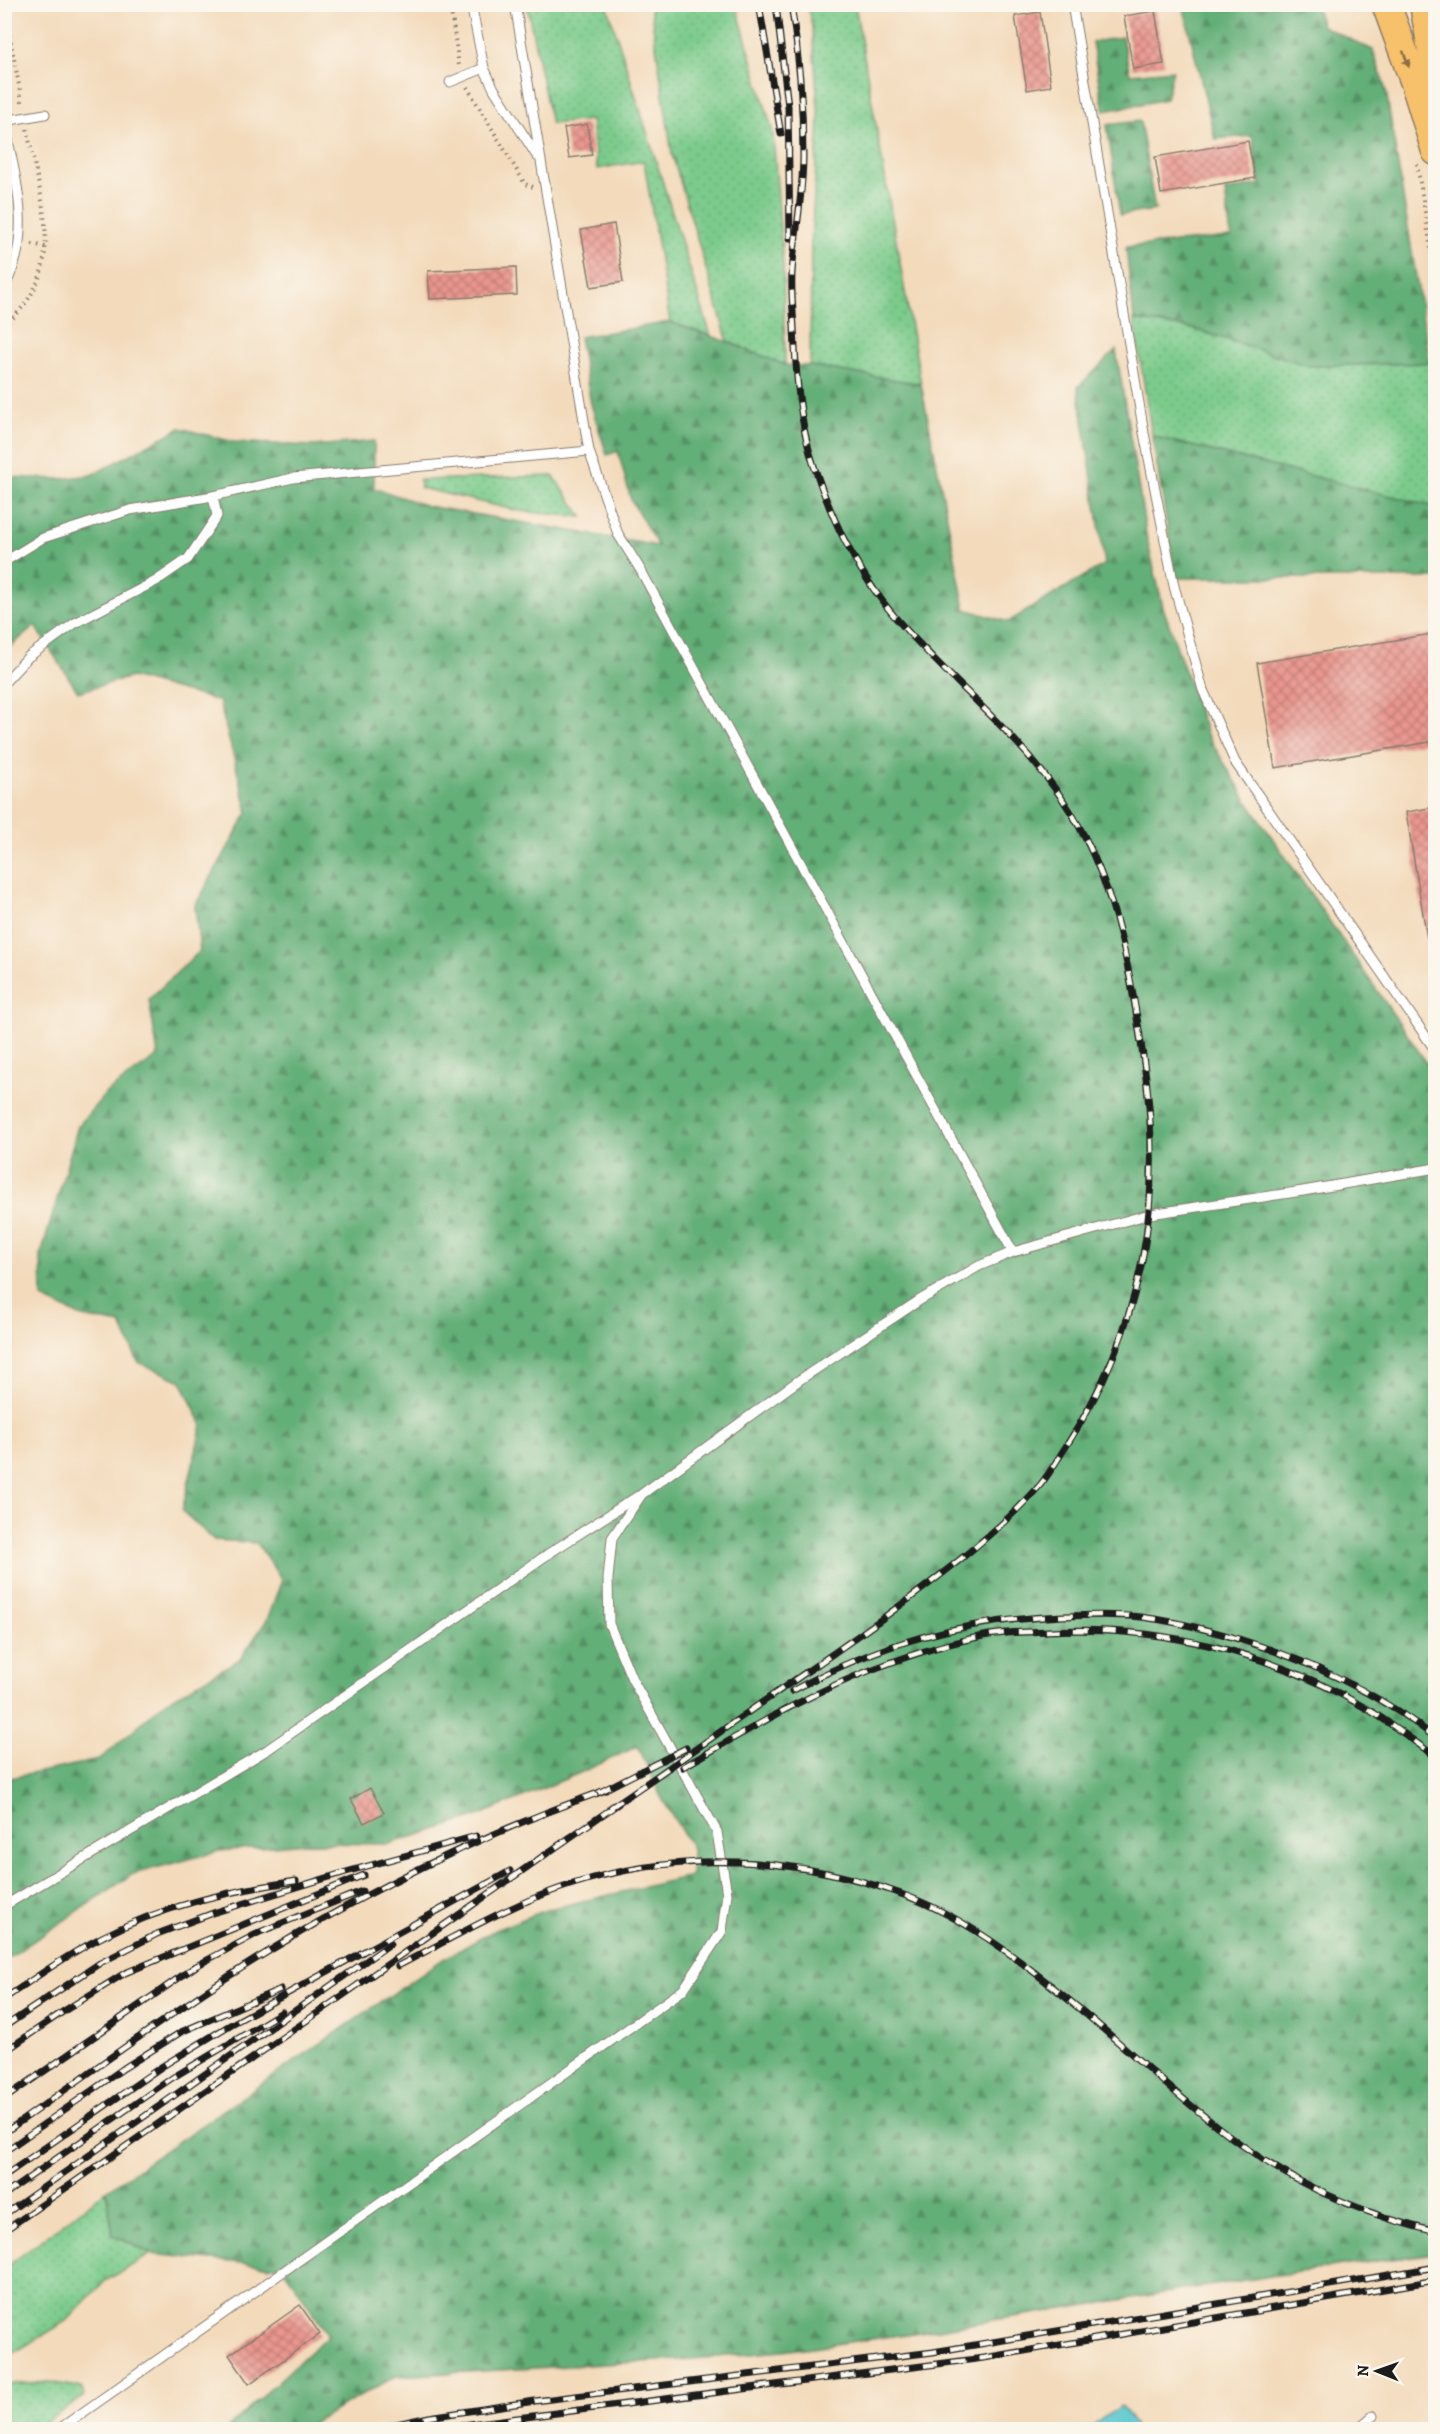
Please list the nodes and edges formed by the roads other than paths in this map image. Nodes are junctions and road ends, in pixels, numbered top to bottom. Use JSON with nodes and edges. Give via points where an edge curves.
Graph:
{"nodes":[{"id":1,"x":471,"y":4,"type":"edge"},
{"id":2,"x":515,"y":4,"type":"edge"},
{"id":3,"x":1072,"y":4,"type":"edge"},
{"id":4,"x":1386,"y":4,"type":"edge"},
{"id":5,"x":1424,"y":4,"type":"edge"},
{"id":6,"x":484,"y":68,"type":"junction"},
{"id":7,"x":1436,"y":72,"type":"edge"},
{"id":8,"x":450,"y":82,"type":"dead end"},
{"id":9,"x":45,"y":114,"type":"dead end"},
{"id":10,"x":5,"y":121,"type":"edge"},
{"id":11,"x":1436,"y":151,"type":"edge"},
{"id":12,"x":540,"y":161,"type":"junction"},
{"id":13,"x":4,"y":287,"type":"edge"},
{"id":14,"x":589,"y":451,"type":"junction"},
{"id":15,"x":213,"y":496,"type":"junction"},
{"id":16,"x":4,"y":562,"type":"edge"},
{"id":17,"x":4,"y":683,"type":"edge"},
{"id":18,"x":1436,"y":1051,"type":"edge"},
{"id":19,"x":1436,"y":1168,"type":"edge"},
{"id":20,"x":1013,"y":1252,"type":"junction"},
{"id":21,"x":642,"y":1494,"type":"junction"},
{"id":22,"x":4,"y":1906,"type":"edge"},
{"id":23,"x":1373,"y":2416,"type":"dead end"},
{"id":24,"x":58,"y":2430,"type":"edge"},
{"id":25,"x":1356,"y":2430,"type":"edge"}],
"edges":[{"from":1,"to":6,"type":"lane"},
{"from":2,"to":12,"type":"lane"},
{"from":3,"to":18,"type":"lane","via":[[1144,433],[1174,586],[1203,690],[1235,762]]},
{"from":4,"to":11,"type":"main road","one_way":true},
{"from":5,"to":7,"type":"main road"},
{"from":6,"to":8,"type":"lane"},
{"from":6,"to":12,"type":"lane"},
{"from":9,"to":10,"type":"lane"},
{"from":10,"to":13,"type":"lane","via":[[22,221],[18,255]]},
{"from":12,"to":14,"type":"lane"},
{"from":14,"to":15,"type":"lane","via":[[293,478]]},
{"from":14,"to":20,"type":"lane","via":[[618,534]]},
{"from":15,"to":16,"type":"lane","via":[[130,510],[43,538]]},
{"from":15,"to":17,"type":"lane","via":[[218,516],[188,559],[156,581],[75,623],[28,657]]},
{"from":19,"to":20,"type":"lane","via":[[1150,1214]]},
{"from":20,"to":21,"type":"lane","via":[[979,1266],[910,1307],[798,1381]]},
{"from":21,"to":22,"type":"lane","via":[[541,1559],[267,1750]]},
{"from":21,"to":24,"type":"lane","via":[[612,1539],[609,1624],[632,1679],[717,1832],[727,1894],[722,1932],[683,1990]]},
{"from":23,"to":25,"type":"lane"}]}
